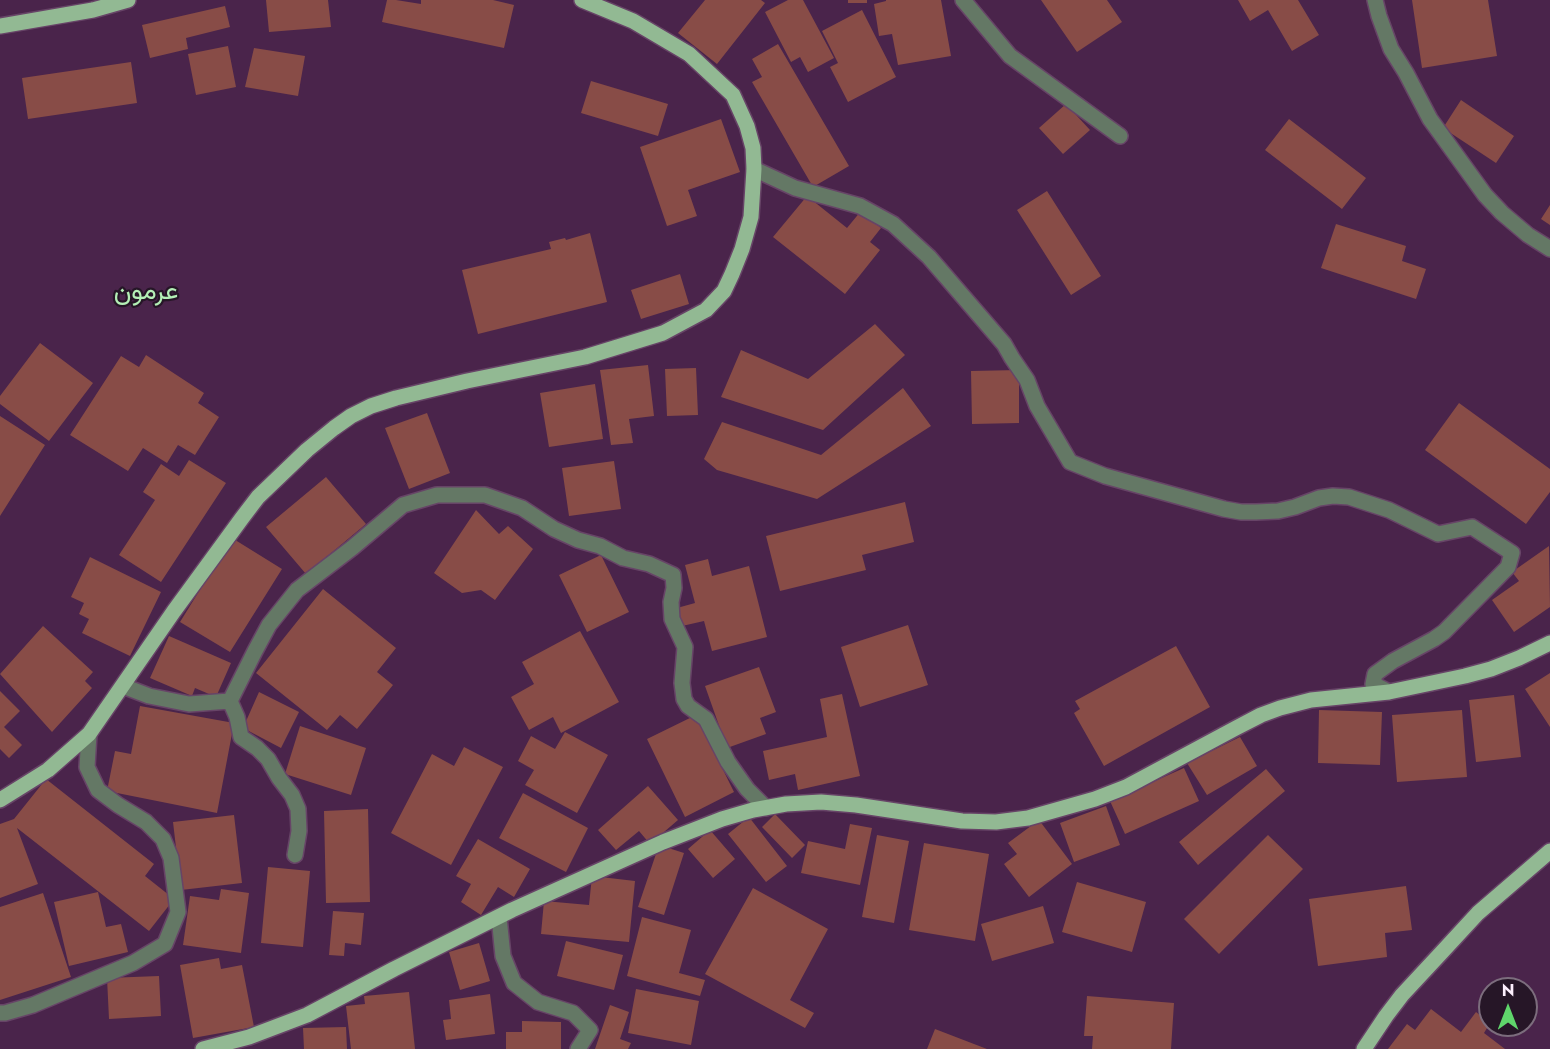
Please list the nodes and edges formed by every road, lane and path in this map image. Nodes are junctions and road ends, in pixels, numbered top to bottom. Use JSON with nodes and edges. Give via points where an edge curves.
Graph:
{"nodes":[{"id":1,"x":128,"y":0,"type":"edge"},
{"id":2,"x":582,"y":0,"type":"edge"},
{"id":3,"x":963,"y":0,"type":"edge"},
{"id":4,"x":1375,"y":0,"type":"edge"},
{"id":5,"x":0,"y":26,"type":"edge"},
{"id":6,"x":1120,"y":136,"type":"dead end"},
{"id":7,"x":754,"y":169,"type":"junction"},
{"id":8,"x":1550,"y":249,"type":"edge"},
{"id":9,"x":1550,"y":643,"type":"edge"},
{"id":10,"x":123,"y":686,"type":"junction"},
{"id":11,"x":1389,"y":692,"type":"junction"},
{"id":12,"x":230,"y":701,"type":"junction"},
{"id":13,"x":88,"y":734,"type":"junction"},
{"id":14,"x":0,"y":800,"type":"edge"},
{"id":15,"x":766,"y":808,"type":"junction"},
{"id":16,"x":1550,"y":851,"type":"edge"},
{"id":17,"x":295,"y":855,"type":"dead end"},
{"id":18,"x":499,"y":917,"type":"junction"},
{"id":19,"x":0,"y":1013,"type":"edge"},
{"id":20,"x":203,"y":1049,"type":"edge"},
{"id":21,"x":578,"y":1049,"type":"edge"},
{"id":22,"x":1364,"y":1049,"type":"edge"}],
"edges":[{"from":1,"to":5,"type":"main road"},
{"from":2,"to":7,"type":"main road","via":[[633,21],[689,54],[733,95],[747,126]]},
{"from":3,"to":6,"type":"street","via":[[1010,56]]},
{"from":4,"to":8,"type":"street","via":[[1391,49],[1430,119],[1485,195],[1528,235]]},
{"from":7,"to":10,"type":"main road","via":[[751,216],[742,249],[724,291],[706,309],[663,333],[633,343],[396,398],[351,416],[307,450],[258,497]]},
{"from":7,"to":11,"type":"street","via":[[795,188],[860,206],[893,224],[929,257],[1004,344],[1070,462],[1105,476],[1241,512],[1278,511],[1320,498],[1349,497],[1389,510],[1438,534],[1473,527],[1512,553],[1508,567],[1444,632],[1375,674],[1373,684]]},
{"from":9,"to":11,"type":"main road","via":[[1491,669]]},
{"from":10,"to":12,"type":"street","via":[[189,704]]},
{"from":10,"to":13,"type":"main road"},
{"from":11,"to":15,"type":"main road","via":[[1311,700],[1280,708],[1125,787],[1028,818],[962,821],[821,802]]},
{"from":12,"to":15,"type":"street","via":[[269,625],[297,590],[403,505],[437,495],[485,495],[522,508],[578,540],[673,575],[672,619],[686,646],[684,699],[706,719],[728,762]]},
{"from":12,"to":17,"type":"street","via":[[241,737],[268,759],[298,809]]},
{"from":13,"to":14,"type":"main road","via":[[48,770]]},
{"from":13,"to":19,"type":"street","via":[[87,767],[98,790],[146,822],[163,839],[171,858],[178,912],[165,944],[133,963],[33,1005]]},
{"from":15,"to":18,"type":"main road","via":[[678,836]]},
{"from":16,"to":22,"type":"main road","via":[[1478,913],[1442,951],[1386,1016]]},
{"from":18,"to":20,"type":"main road","via":[[307,1015]]},
{"from":18,"to":21,"type":"street","via":[[503,956],[514,983],[538,1002],[573,1013],[590,1030]]}]}
